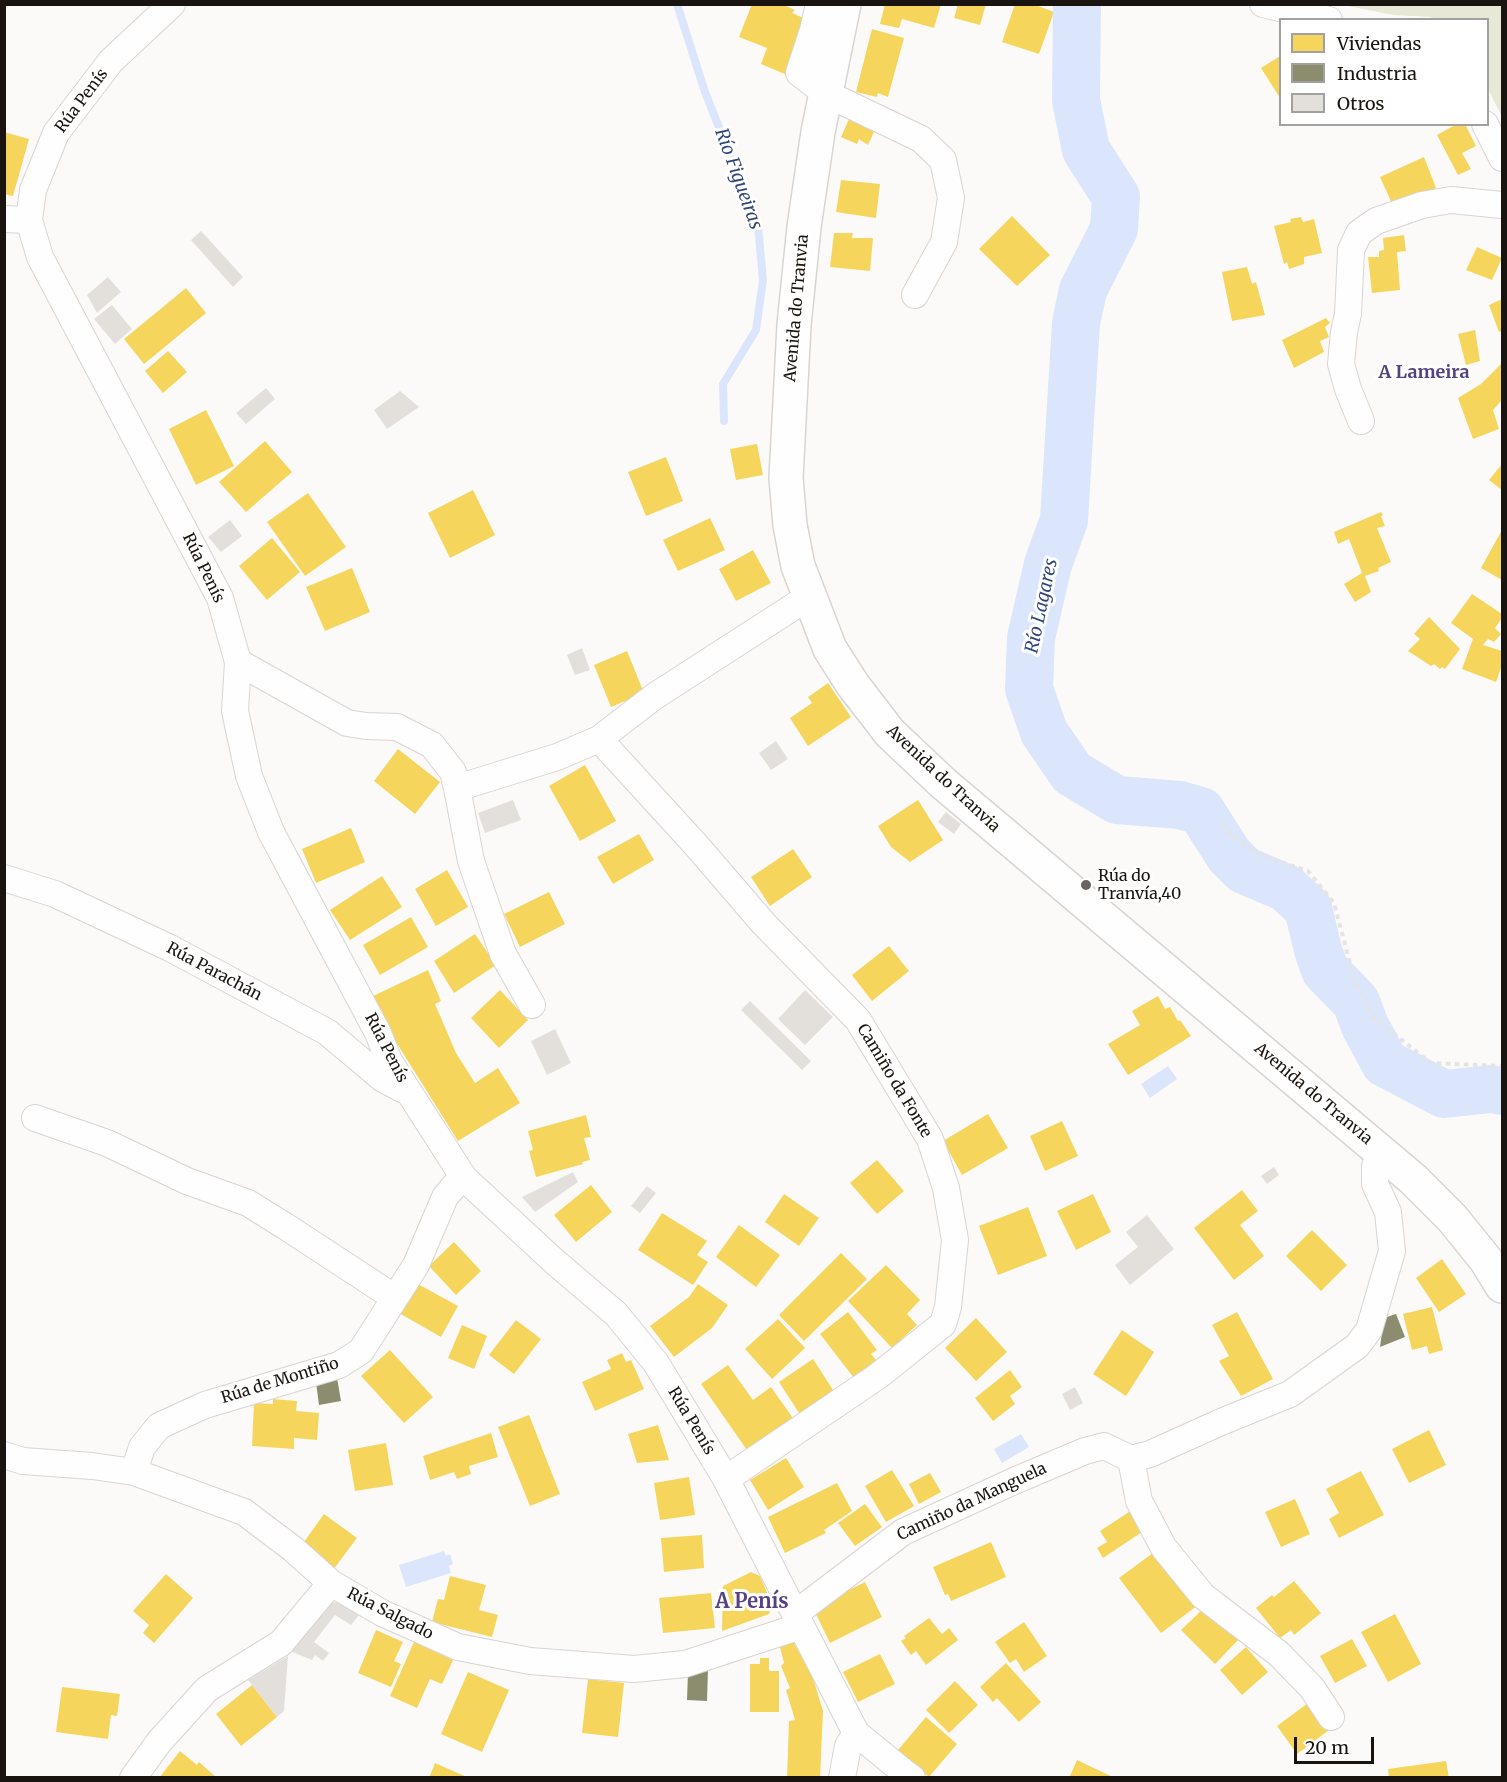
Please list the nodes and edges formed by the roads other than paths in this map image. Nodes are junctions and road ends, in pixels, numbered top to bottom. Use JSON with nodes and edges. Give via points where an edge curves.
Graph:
{"nodes":[{"id":1,"x":172,"y":4,"type":"edge"},
{"id":2,"x":819,"y":4,"type":"edge"},
{"id":3,"x":1263,"y":4,"type":"edge"},
{"id":4,"x":1321,"y":18,"type":"edge"},
{"id":5,"x":841,"y":19,"type":"edge"},
{"id":6,"x":825,"y":93,"type":"junction"},
{"id":7,"x":1486,"y":126,"type":"edge"},
{"id":8,"x":1503,"y":158,"type":"edge"},
{"id":9,"x":1503,"y":205,"type":"edge"},
{"id":10,"x":16,"y":219,"type":"edge"},
{"id":11,"x":915,"y":295,"type":"dead end"},
{"id":12,"x":1361,"y":421,"type":"dead end"},
{"id":13,"x":810,"y":596,"type":"junction"},
{"id":14,"x":238,"y":662,"type":"junction"},
{"id":15,"x":600,"y":739,"type":"junction"},
{"id":16,"x":458,"y":788,"type":"junction"},
{"id":17,"x":4,"y":878,"type":"edge"},
{"id":18,"x":532,"y":1005,"type":"dead end"},
{"id":19,"x":409,"y":1093,"type":"junction"},
{"id":20,"x":35,"y":1118,"type":"dead end"},
{"id":21,"x":1382,"y":1152,"type":"junction"},
{"id":22,"x":464,"y":1178,"type":"junction"},
{"id":23,"x":1503,"y":1286,"type":"edge"},
{"id":24,"x":395,"y":1298,"type":"junction"},
{"id":25,"x":4,"y":1455,"type":"edge"},
{"id":26,"x":1131,"y":1458,"type":"junction"},
{"id":27,"x":134,"y":1472,"type":"junction"},
{"id":28,"x":726,"y":1479,"type":"junction"},
{"id":29,"x":332,"y":1583,"type":"junction"},
{"id":30,"x":798,"y":1619,"type":"junction"},
{"id":31,"x":1331,"y":1717,"type":"dead end"},
{"id":32,"x":856,"y":1732,"type":"junction"},
{"id":33,"x":133,"y":1778,"type":"edge"},
{"id":34,"x":842,"y":1778,"type":"edge"},
{"id":35,"x":912,"y":1778,"type":"edge"}],
"edges":[{"from":1,"to":10,"type":"street","name":"Rúa Penís","via":[[111,61],[57,133]]},
{"from":2,"to":6,"type":"street","via":[[799,72]]},
{"from":3,"to":4,"type":"street"},
{"from":5,"to":6,"type":"main road","name":"Avenida do Tranvia"},
{"from":6,"to":11,"type":"street","via":[[921,139],[943,160],[951,198],[944,242]]},
{"from":6,"to":13,"type":"main road","name":"Avenida do Tranvia","via":[[802,239],[787,430],[790,525],[798,566]]},
{"from":7,"to":8,"type":"street"},
{"from":9,"to":12,"type":"street","via":[[1451,200],[1422,205],[1376,221],[1359,233],[1351,250],[1341,364]]},
{"from":10,"to":14,"type":"street","name":"Rúa Penís","via":[[220,598]]},
{"from":13,"to":15,"type":"street","via":[[655,696]]},
{"from":13,"to":21,"type":"main road","name":"Avenida do Tranvia","via":[[830,649],[890,733],[943,783]]},
{"from":14,"to":16,"type":"street","via":[[347,723],[397,727],[432,745],[453,772]]},
{"from":14,"to":19,"type":"street","name":"Rúa Penís","via":[[238,722],[249,776],[271,832]]},
{"from":15,"to":16,"type":"street"},
{"from":15,"to":28,"type":"street","name":"Camiño da Fonte","via":[[764,924],[858,1020],[930,1139],[946,1188],[955,1240],[943,1324],[878,1376]]},
{"from":16,"to":18,"type":"street","via":[[471,861],[503,954]]},
{"from":17,"to":19,"type":"street","name":"Rúa Parachán","via":[[55,894],[191,959],[327,1032],[384,1079]]},
{"from":19,"to":22,"type":"street","name":"Rúa Penís"},
{"from":20,"to":24,"type":"street","via":[[107,1143],[187,1181],[248,1203]]},
{"from":21,"to":23,"type":"main road","name":"Avenida do Tranvia","via":[[1452,1218]]},
{"from":21,"to":26,"type":"street","via":[[1375,1166],[1375,1184],[1388,1212],[1392,1251],[1369,1330],[1357,1346],[1290,1394],[1150,1454]]},
{"from":22,"to":24,"type":"street","name":"Rúa de Montiño","via":[[445,1197],[416,1265]]},
{"from":22,"to":28,"type":"street","name":"Rúa Penís","via":[[616,1314],[656,1363]]},
{"from":24,"to":27,"type":"street","name":"Rúa de Montiño","via":[[361,1351],[339,1365],[205,1405],[159,1426],[142,1447]]},
{"from":25,"to":27,"type":"street","name":"Rúa Salgado","via":[[23,1461]]},
{"from":26,"to":30,"type":"street","name":"Camiño da Manguela","via":[[1104,1446],[1085,1450],[903,1532]]},
{"from":26,"to":31,"type":"street","via":[[1139,1501],[1164,1548],[1203,1596],[1279,1654],[1312,1689]]},
{"from":27,"to":29,"type":"street","name":"Rúa Salgado","via":[[244,1512]]},
{"from":28,"to":30,"type":"street","name":"Rúa Penís"},
{"from":29,"to":30,"type":"street","name":"Rúa Salgado","via":[[382,1613],[458,1647],[542,1662],[634,1669],[685,1664]]},
{"from":29,"to":33,"type":"street","via":[[281,1643],[207,1689],[159,1742]]},
{"from":30,"to":32,"type":"street","name":"Rúa Penís"},
{"from":32,"to":34,"type":"street","via":[[848,1746]]},
{"from":32,"to":35,"type":"street","name":"Rúa Penís"}]}
